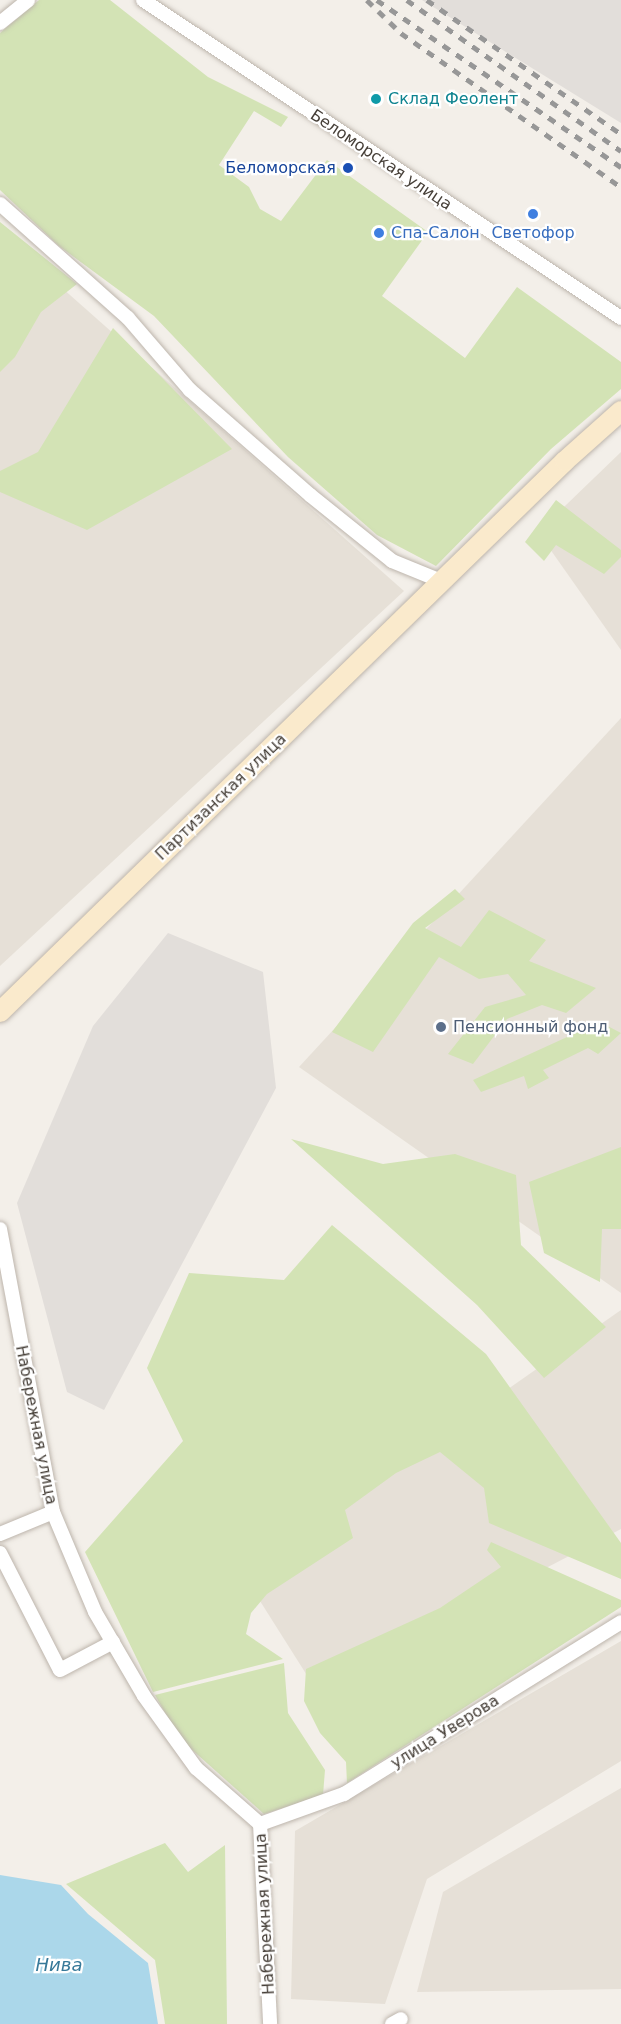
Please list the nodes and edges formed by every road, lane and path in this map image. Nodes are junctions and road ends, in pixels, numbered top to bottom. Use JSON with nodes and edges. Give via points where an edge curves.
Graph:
{"nodes":[{"id":1,"x":28,"y":0,"type":"edge"},
{"id":2,"x":143,"y":0,"type":"edge"},
{"id":3,"x":0,"y":23,"type":"edge"},
{"id":4,"x":0,"y":204,"type":"edge"},
{"id":5,"x":621,"y":318,"type":"edge"},
{"id":6,"x":621,"y":411,"type":"edge"},
{"id":7,"x":441,"y":581,"type":"junction"},
{"id":8,"x":0,"y":1012,"type":"edge"},
{"id":9,"x":0,"y":1229,"type":"edge"},
{"id":10,"x":53,"y":1512,"type":"junction"},
{"id":11,"x":0,"y":1534,"type":"edge"},
{"id":12,"x":0,"y":1553,"type":"edge"},
{"id":13,"x":621,"y":1622,"type":"edge"},
{"id":14,"x":113,"y":1642,"type":"junction"},
{"id":15,"x":260,"y":1824,"type":"junction"},
{"id":16,"x":270,"y":2024,"type":"edge"}],
"edges":[{"from":1,"to":3,"type":"street"},
{"from":2,"to":5,"type":"street","name":"Беломорская улица"},
{"from":4,"to":7,"type":"street","via":[[95,286],[190,390],[310,495],[392,561]]},
{"from":6,"to":7,"type":"main road","name":"Партизанская улица"},
{"from":7,"to":8,"type":"main road","name":"Партизанская улица"},
{"from":9,"to":10,"type":"street","name":"Набережная улица"},
{"from":10,"to":11,"type":"street"},
{"from":10,"to":14,"type":"street","name":"Набережная улица","via":[[95,1612]]},
{"from":12,"to":14,"type":"street","via":[[60,1670]]},
{"from":13,"to":15,"type":"street","name":"улица Уверова","via":[[344,1794]]},
{"from":14,"to":15,"type":"street","name":"Набережная улица","via":[[144,1696],[196,1768]]},
{"from":15,"to":16,"type":"street","name":"Набережная улица"}]}
